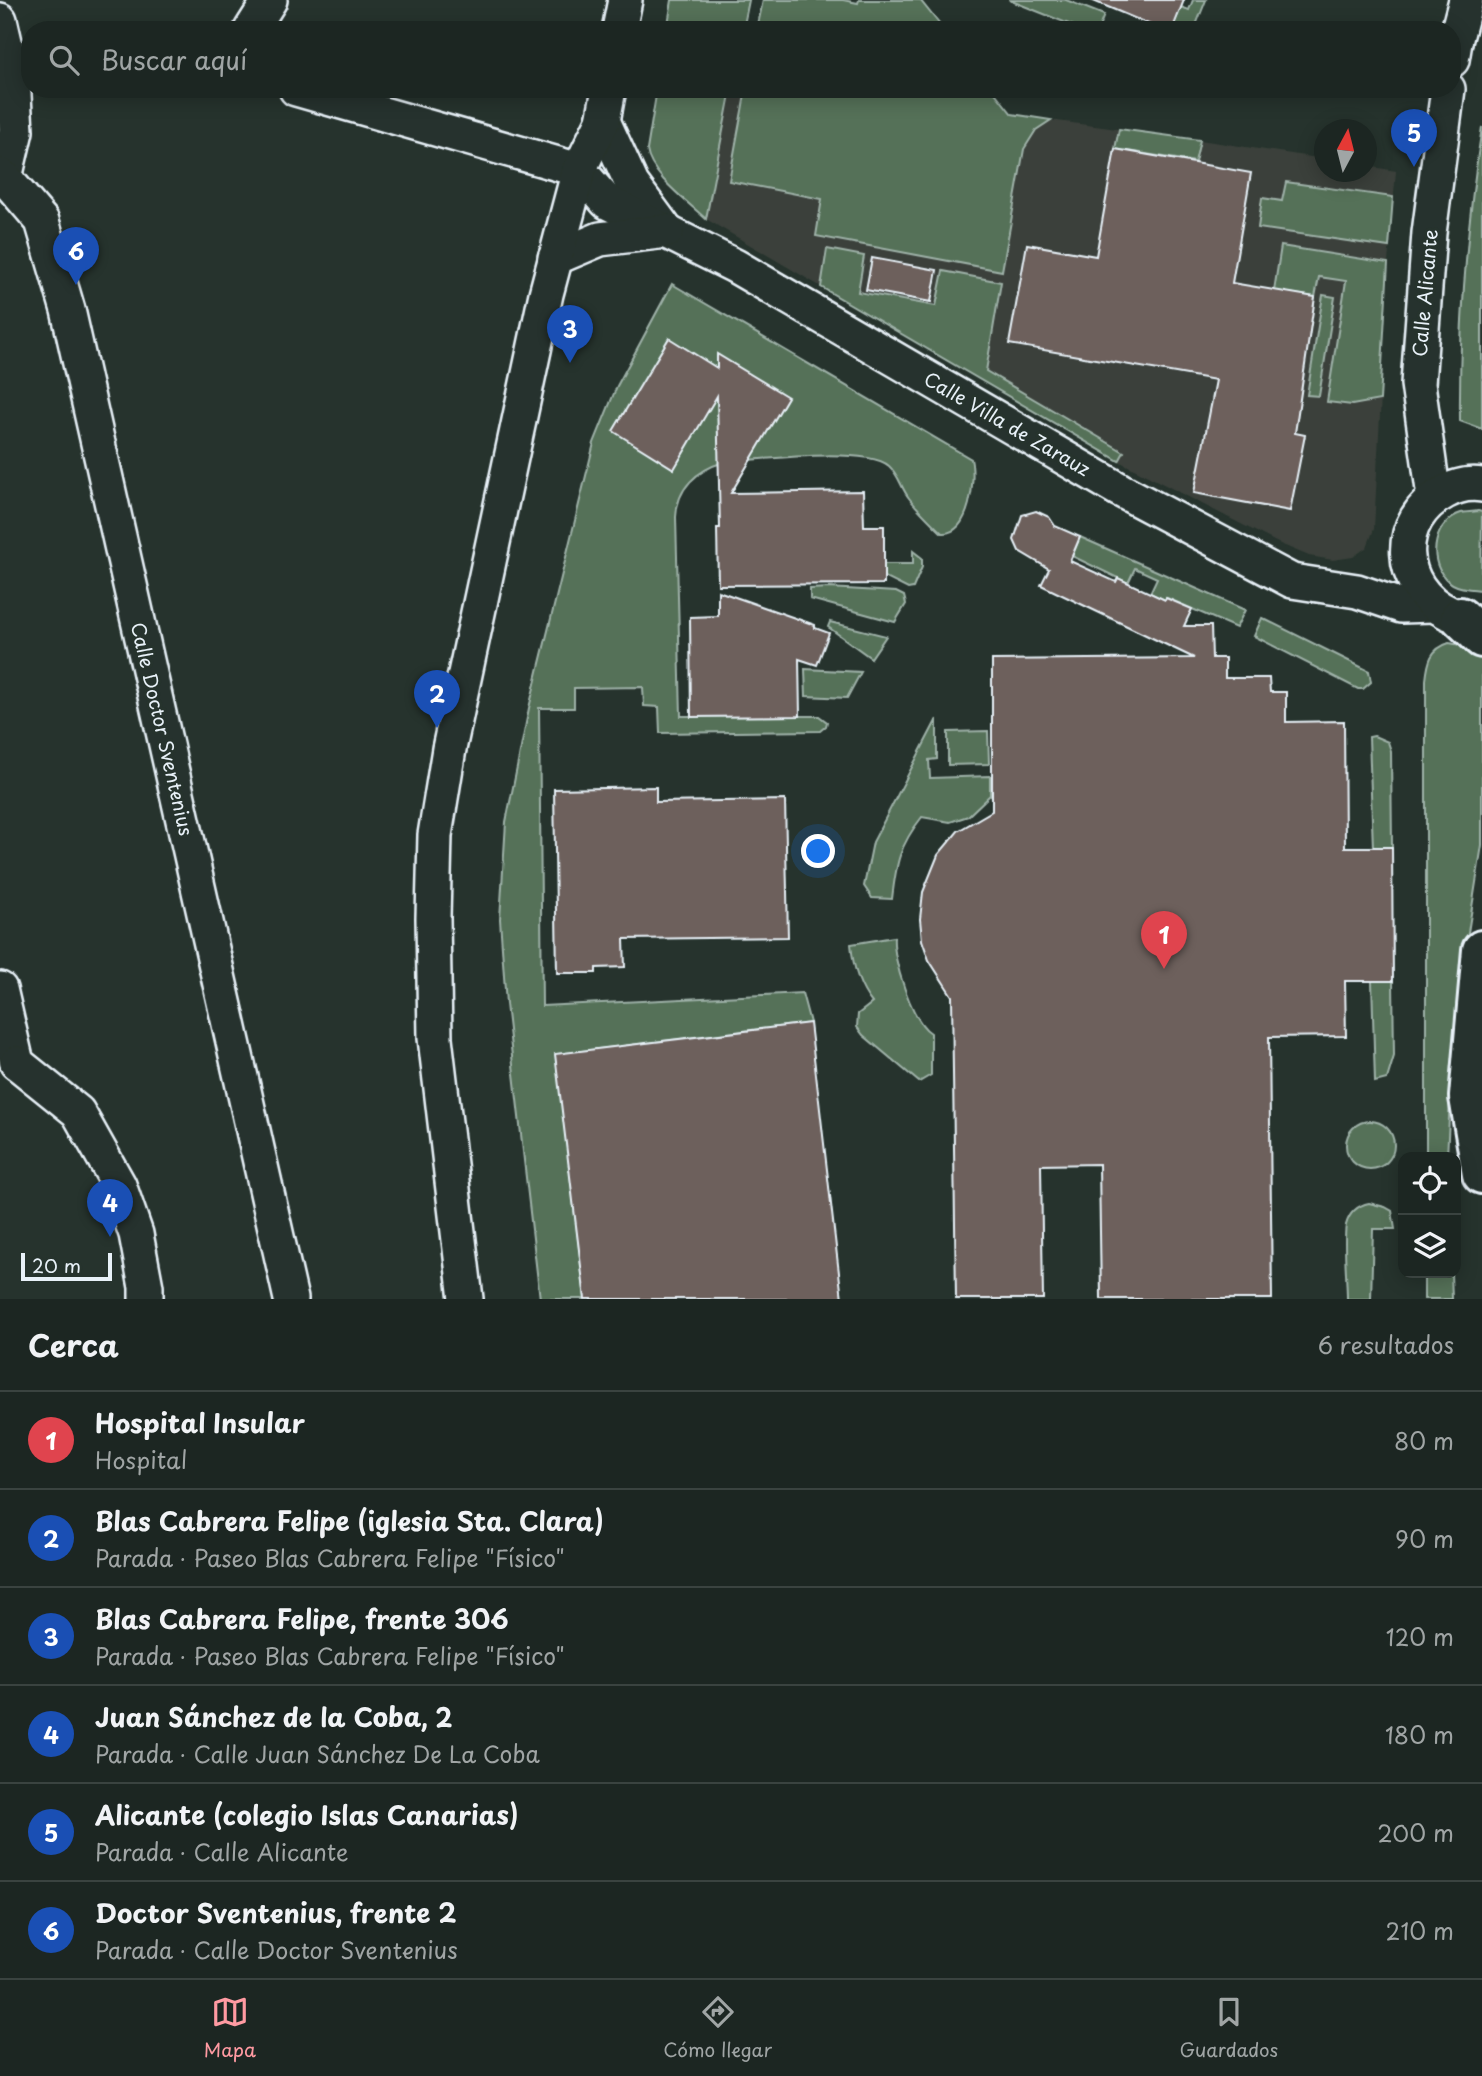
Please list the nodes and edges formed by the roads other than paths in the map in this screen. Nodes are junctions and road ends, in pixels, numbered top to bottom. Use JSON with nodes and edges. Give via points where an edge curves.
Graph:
{"nodes":[{"id":1,"x":270,"y":0,"type":"edge"},
{"id":2,"x":625,"y":0,"type":"edge"},
{"id":3,"x":1466,"y":0,"type":"edge"},
{"id":4,"x":0,"y":20,"type":"edge"},
{"id":5,"x":257,"y":21,"type":"edge"},
{"id":6,"x":621,"y":21,"type":"edge"},
{"id":7,"x":1460,"y":21,"type":"edge"},
{"id":8,"x":327,"y":98,"type":"edge"},
{"id":9,"x":1447,"y":98,"type":"edge"},
{"id":10,"x":606,"y":105,"type":"edge"},
{"id":11,"x":579,"y":170,"type":"junction"},
{"id":12,"x":3,"y":176,"type":"edge"},
{"id":13,"x":667,"y":231,"type":"junction"},
{"id":14,"x":555,"y":258,"type":"junction"},
{"id":15,"x":1482,"y":485,"type":"edge"},
{"id":16,"x":1434,"y":498,"type":"junction"},
{"id":17,"x":1409,"y":536,"type":"junction"},
{"id":18,"x":1357,"y":590,"type":"junction"},
{"id":19,"x":1464,"y":620,"type":"edge"},
{"id":20,"x":1482,"y":950,"type":"edge"},
{"id":21,"x":0,"y":989,"type":"edge"},
{"id":22,"x":9,"y":1068,"type":"edge"},
{"id":23,"x":1482,"y":1174,"type":"edge"},
{"id":24,"x":285,"y":1292,"type":"edge"},
{"id":25,"x":145,"y":1299,"type":"edge"},
{"id":26,"x":466,"y":1299,"type":"edge"}],
"edges":[{"from":1,"to":5,"type":"street"},
{"from":2,"to":6,"type":"street"},
{"from":3,"to":7,"type":"street"},
{"from":4,"to":12,"type":"street","via":[[13,77],[16,131]]},
{"from":8,"to":11,"type":"street"},
{"from":9,"to":16,"type":"street","name":"Calle Alicante","via":[[1429,233],[1418,384]]},
{"from":10,"to":11,"type":"street"},
{"from":10,"to":13,"type":"street","name":"Calle Villa de Zarauz","via":[[632,184]]},
{"from":11,"to":13,"type":"street","name":"Calle Villa de Zarauz","via":[[607,202]]},
{"from":11,"to":14,"type":"street"},
{"from":12,"to":24,"type":"street","name":"Calle Doctor Sventenius","via":[[42,221],[68,310]]},
{"from":13,"to":14,"type":"street","via":[[600,239]]},
{"from":13,"to":18,"type":"street","name":"Calle Villa de Zarauz","via":[[734,265],[1120,490],[1292,580]]},
{"from":14,"to":26,"type":"street","via":[[435,835],[435,1038]]},
{"from":15,"to":16,"type":"street","via":[[1454,487]]},
{"from":16,"to":17,"type":"street","via":[[1418,514]]},
{"from":17,"to":18,"type":"street","via":[[1385,569]]},
{"from":17,"to":19,"type":"street","via":[[1407,555],[1420,591]]},
{"from":18,"to":19,"type":"street","name":"Calle Villa de Zarauz","via":[[1401,606]]},
{"from":20,"to":23,"type":"highway","via":[[1469,1097]]},
{"from":21,"to":22,"type":"street"},
{"from":22,"to":25,"type":"street","via":[[78,1112],[119,1185],[136,1234]]}]}
